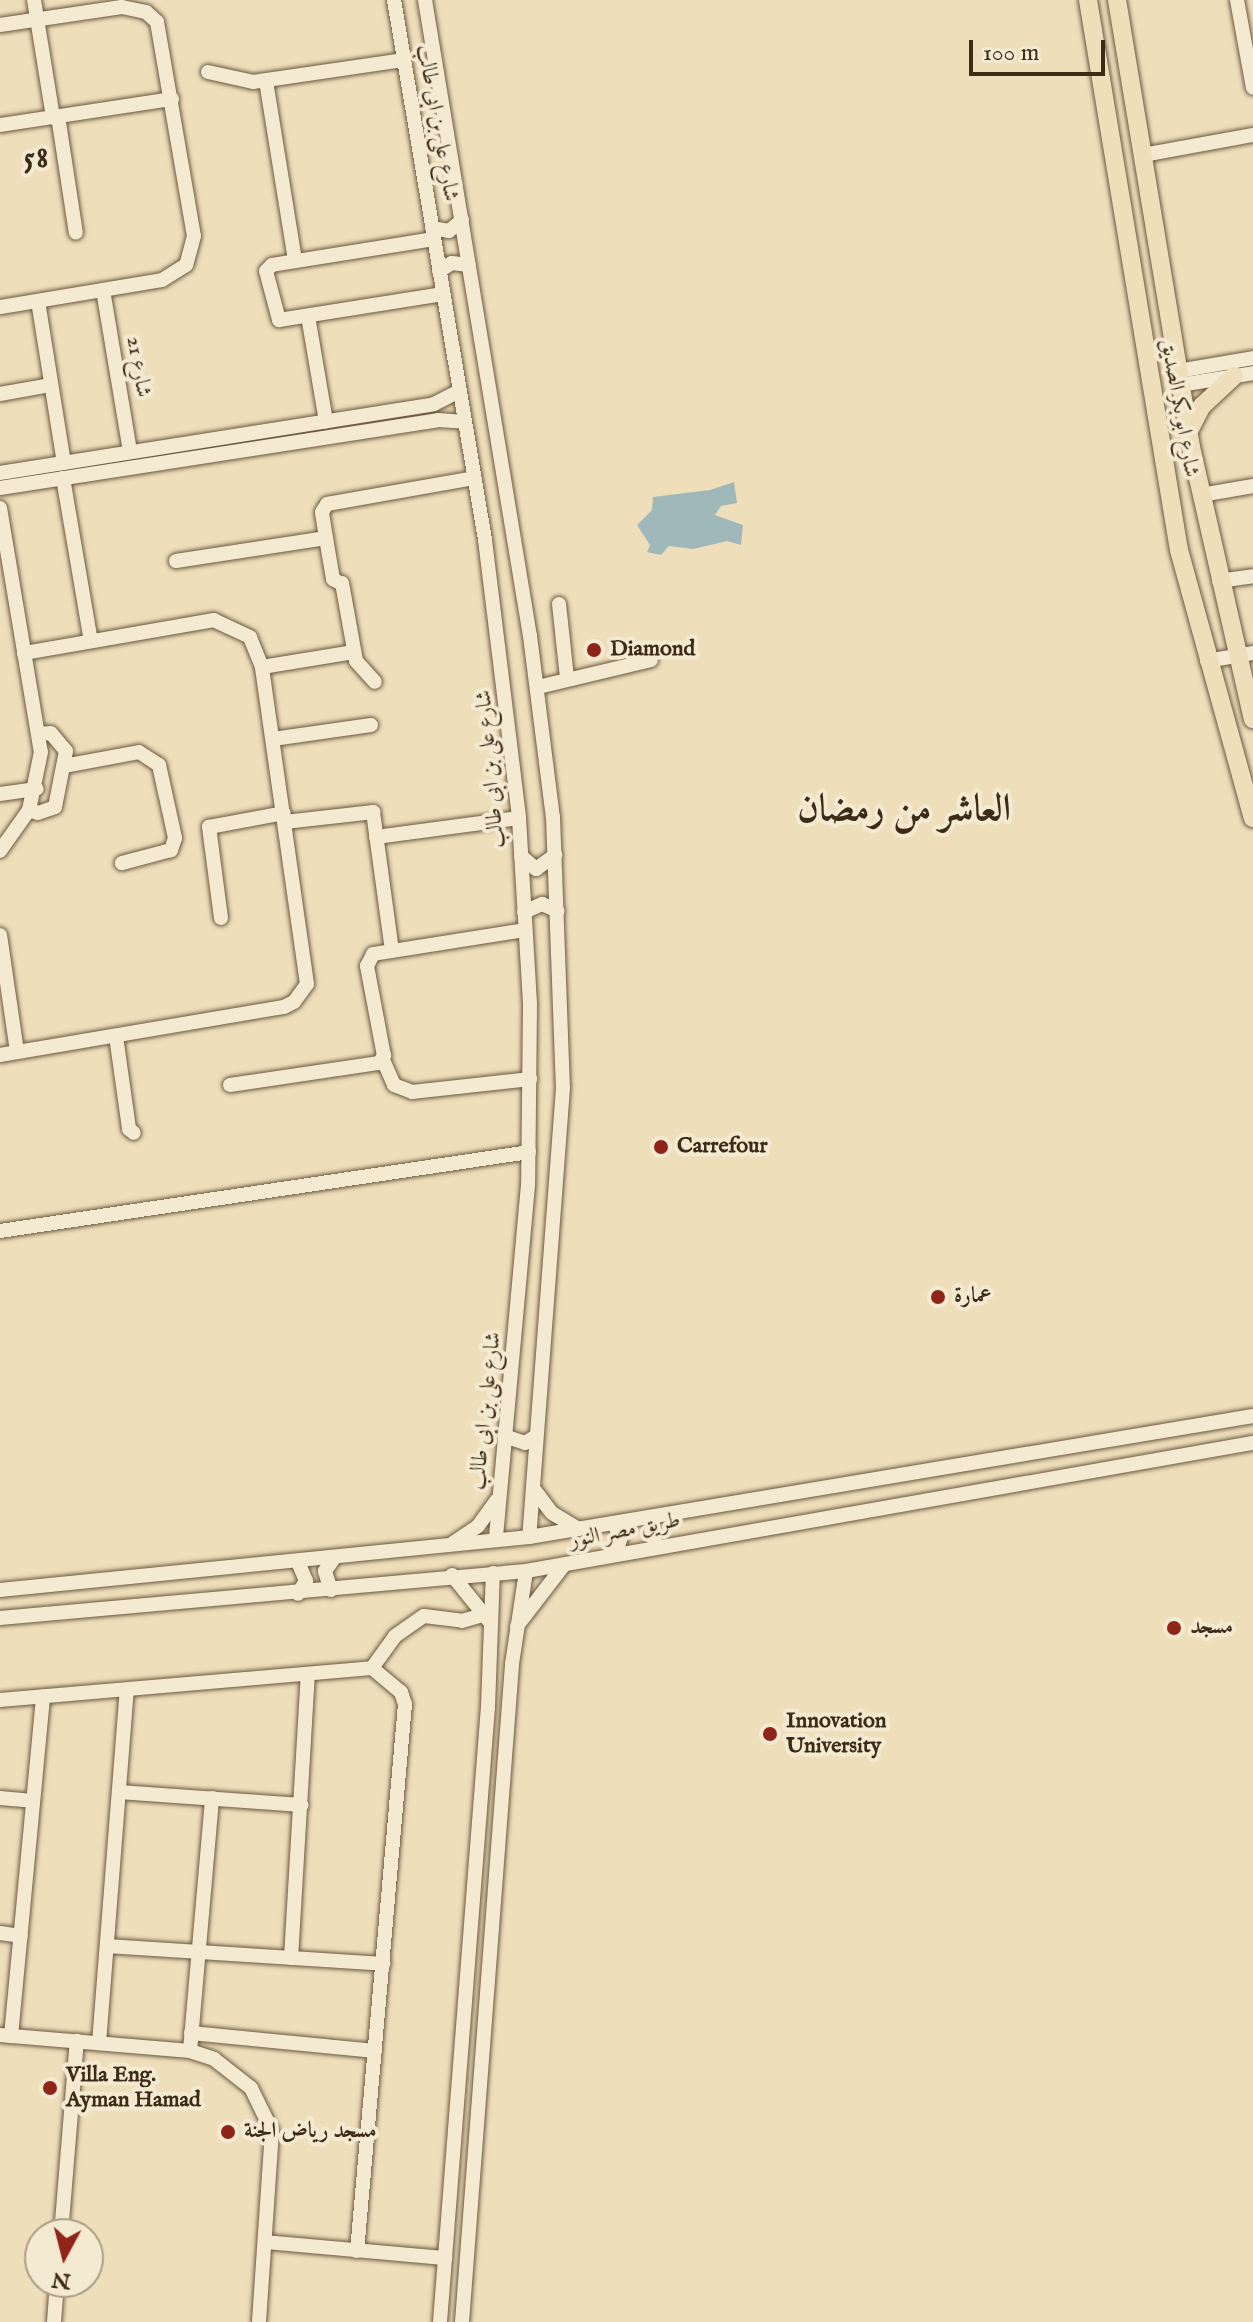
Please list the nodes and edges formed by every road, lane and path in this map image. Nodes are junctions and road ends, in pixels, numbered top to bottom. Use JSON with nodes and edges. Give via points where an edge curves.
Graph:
{"nodes":[{"id":1,"x":34,"y":0,"type":"edge"},
{"id":2,"x":394,"y":0,"type":"edge"},
{"id":3,"x":425,"y":0,"type":"edge"},
{"id":4,"x":1088,"y":0,"type":"edge"},
{"id":5,"x":1117,"y":0,"type":"edge"},
{"id":6,"x":1237,"y":0,"type":"edge"},
{"id":7,"x":132,"y":3,"type":"edge"},
{"id":8,"x":37,"y":19,"type":"junction"},
{"id":9,"x":0,"y":25,"type":"edge"},
{"id":10,"x":404,"y":60,"type":"junction"},
{"id":11,"x":1251,"y":71,"type":"edge"},
{"id":12,"x":208,"y":72,"type":"dead end"},
{"id":13,"x":266,"y":81,"type":"junction"},
{"id":14,"x":1253,"y":88,"type":"edge"},
{"id":15,"x":172,"y":99,"type":"junction"},
{"id":16,"x":55,"y":117,"type":"junction"},
{"id":17,"x":0,"y":125,"type":"edge"},
{"id":18,"x":1253,"y":135,"type":"edge"},
{"id":19,"x":1143,"y":155,"type":"junction"},
{"id":20,"x":462,"y":220,"type":"junction"},
{"id":21,"x":76,"y":233,"type":"dead end"},
{"id":22,"x":433,"y":233,"type":"junction"},
{"id":23,"x":295,"y":261,"type":"junction"},
{"id":24,"x":469,"y":265,"type":"junction"},
{"id":25,"x":439,"y":271,"type":"junction"},
{"id":26,"x":103,"y":290,"type":"junction"},
{"id":27,"x":443,"y":294,"type":"junction"},
{"id":28,"x":38,"y":301,"type":"junction"},
{"id":29,"x":0,"y":307,"type":"edge"},
{"id":30,"x":308,"y":316,"type":"junction"},
{"id":31,"x":1253,"y":358,"type":"edge"},
{"id":32,"x":1202,"y":374,"type":"junction"},
{"id":33,"x":1244,"y":375,"type":"edge"},
{"id":34,"x":1179,"y":378,"type":"junction"},
{"id":35,"x":51,"y":385,"type":"junction"},
{"id":36,"x":459,"y":391,"type":"junction"},
{"id":37,"x":0,"y":394,"type":"edge"},
{"id":38,"x":326,"y":421,"type":"junction"},
{"id":39,"x":465,"y":422,"type":"junction"},
{"id":40,"x":1189,"y":431,"type":"junction"},
{"id":41,"x":130,"y":452,"type":"junction"},
{"id":42,"x":65,"y":470,"type":"junction"},
{"id":43,"x":0,"y":473,"type":"edge"},
{"id":44,"x":474,"y":478,"type":"junction"},
{"id":45,"x":1253,"y":486,"type":"edge"},
{"id":46,"x":0,"y":488,"type":"edge"},
{"id":47,"x":1201,"y":495,"type":"junction"},
{"id":48,"x":0,"y":508,"type":"edge"},
{"id":49,"x":326,"y":538,"type":"junction"},
{"id":50,"x":176,"y":561,"type":"dead end"},
{"id":51,"x":1253,"y":576,"type":"edge"},
{"id":52,"x":1219,"y":581,"type":"junction"},
{"id":53,"x":559,"y":604,"type":"dead end"},
{"id":54,"x":91,"y":641,"type":"junction"},
{"id":55,"x":354,"y":652,"type":"junction"},
{"id":56,"x":24,"y":653,"type":"junction"},
{"id":57,"x":1244,"y":654,"type":"edge"},
{"id":58,"x":651,"y":660,"type":"dead end"},
{"id":59,"x":1207,"y":661,"type":"junction"},
{"id":60,"x":262,"y":667,"type":"junction"},
{"id":61,"x":567,"y":678,"type":"junction"},
{"id":62,"x":375,"y":682,"type":"dead end"},
{"id":63,"x":538,"y":687,"type":"junction"},
{"id":64,"x":1253,"y":719,"type":"edge"},
{"id":65,"x":371,"y":725,"type":"dead end"},
{"id":66,"x":39,"y":734,"type":"junction"},
{"id":67,"x":273,"y":739,"type":"junction"},
{"id":68,"x":64,"y":766,"type":"junction"},
{"id":69,"x":37,"y":789,"type":"junction"},
{"id":70,"x":0,"y":794,"type":"edge"},
{"id":71,"x":29,"y":810,"type":"junction"},
{"id":72,"x":284,"y":818,"type":"junction"},
{"id":73,"x":519,"y":818,"type":"junction"},
{"id":74,"x":1253,"y":818,"type":"edge"},
{"id":75,"x":376,"y":837,"type":"junction"},
{"id":76,"x":0,"y":851,"type":"edge"},
{"id":77,"x":555,"y":855,"type":"junction"},
{"id":78,"x":521,"y":856,"type":"junction"},
{"id":79,"x":122,"y":863,"type":"dead end"},
{"id":80,"x":558,"y":911,"type":"junction"},
{"id":81,"x":524,"y":912,"type":"junction"},
{"id":82,"x":221,"y":918,"type":"dead end"},
{"id":83,"x":525,"y":930,"type":"junction"},
{"id":84,"x":0,"y":935,"type":"edge"},
{"id":85,"x":392,"y":951,"type":"junction"},
{"id":86,"x":1,"y":954,"type":"edge"},
{"id":87,"x":116,"y":1036,"type":"junction"},
{"id":88,"x":17,"y":1052,"type":"junction"},
{"id":89,"x":0,"y":1055,"type":"edge"},
{"id":90,"x":383,"y":1060,"type":"junction"},
{"id":91,"x":530,"y":1079,"type":"junction"},
{"id":92,"x":230,"y":1085,"type":"dead end"},
{"id":93,"x":134,"y":1133,"type":"dead end"},
{"id":94,"x":529,"y":1152,"type":"junction"},
{"id":95,"x":0,"y":1231,"type":"edge"},
{"id":96,"x":1253,"y":1416,"type":"edge"},
{"id":97,"x":536,"y":1436,"type":"junction"},
{"id":98,"x":507,"y":1437,"type":"junction"},
{"id":99,"x":1253,"y":1443,"type":"edge"},
{"id":100,"x":533,"y":1488,"type":"junction"},
{"id":101,"x":499,"y":1496,"type":"junction"},
{"id":102,"x":654,"y":1517,"type":"junction"},
{"id":103,"x":613,"y":1523,"type":"junction"},
{"id":104,"x":580,"y":1529,"type":"junction"},
{"id":105,"x":529,"y":1537,"type":"junction"},
{"id":106,"x":496,"y":1540,"type":"junction"},
{"id":107,"x":447,"y":1546,"type":"junction"},
{"id":108,"x":658,"y":1547,"type":"junction"},
{"id":109,"x":615,"y":1555,"type":"junction"},
{"id":110,"x":334,"y":1558,"type":"junction"},
{"id":111,"x":298,"y":1562,"type":"junction"},
{"id":112,"x":564,"y":1565,"type":"junction"},
{"id":113,"x":526,"y":1571,"type":"junction"},
{"id":114,"x":493,"y":1573,"type":"junction"},
{"id":115,"x":452,"y":1575,"type":"junction"},
{"id":116,"x":0,"y":1590,"type":"edge"},
{"id":117,"x":331,"y":1590,"type":"junction"},
{"id":118,"x":298,"y":1594,"type":"junction"},
{"id":119,"x":0,"y":1618,"type":"edge"},
{"id":120,"x":489,"y":1621,"type":"junction"},
{"id":121,"x":516,"y":1627,"type":"junction"},
{"id":122,"x":491,"y":1663,"type":"junction"},
{"id":123,"x":512,"y":1664,"type":"junction"},
{"id":124,"x":372,"y":1668,"type":"junction"},
{"id":125,"x":308,"y":1675,"type":"junction"},
{"id":126,"x":127,"y":1690,"type":"junction"},
{"id":127,"x":43,"y":1697,"type":"junction"},
{"id":128,"x":0,"y":1700,"type":"edge"},
{"id":129,"x":119,"y":1792,"type":"junction"},
{"id":130,"x":0,"y":1798,"type":"edge"},
{"id":131,"x":212,"y":1798,"type":"junction"},
{"id":132,"x":33,"y":1801,"type":"junction"},
{"id":133,"x":302,"y":1805,"type":"junction"},
{"id":134,"x":0,"y":1933,"type":"edge"},
{"id":135,"x":21,"y":1936,"type":"junction"},
{"id":136,"x":107,"y":1946,"type":"junction"},
{"id":137,"x":199,"y":1952,"type":"junction"},
{"id":138,"x":291,"y":1958,"type":"junction"},
{"id":139,"x":383,"y":1964,"type":"junction"},
{"id":140,"x":191,"y":2033,"type":"junction"},
{"id":141,"x":6,"y":2035,"type":"edge"},
{"id":142,"x":77,"y":2041,"type":"junction"},
{"id":143,"x":99,"y":2043,"type":"junction"},
{"id":144,"x":190,"y":2051,"type":"junction"},
{"id":145,"x":375,"y":2051,"type":"junction"},
{"id":146,"x":62,"y":2218,"type":"edge"},
{"id":147,"x":265,"y":2242,"type":"junction"},
{"id":148,"x":357,"y":2251,"type":"junction"},
{"id":149,"x":445,"y":2258,"type":"junction"},
{"id":150,"x":56,"y":2298,"type":"edge"},
{"id":151,"x":54,"y":2322,"type":"edge"},
{"id":152,"x":259,"y":2322,"type":"edge"},
{"id":153,"x":440,"y":2322,"type":"edge"},
{"id":154,"x":462,"y":2322,"type":"edge"}],
"edges":[{"from":1,"to":8,"type":"street"},
{"from":2,"to":10,"type":"street","name":"شارع على بن ابى طالب"},
{"from":3,"to":20,"type":"street","name":"شارع على بن ابى طالب"},
{"from":4,"to":59,"type":"main road","name":"شارع ابو بكر الصديق","via":[[1169,498]]},
{"from":5,"to":19,"type":"main road","name":"شارع ابو بكر الصديق"},
{"from":6,"to":11,"type":"street"},
{"from":7,"to":8,"type":"street"},
{"from":7,"to":15,"type":"street","via":[[157,22]]},
{"from":8,"to":9,"type":"street"},
{"from":8,"to":16,"type":"street"},
{"from":10,"to":13,"type":"street"},
{"from":10,"to":22,"type":"street","name":"شارع على بن ابى طالب"},
{"from":11,"to":14,"type":"street"},
{"from":12,"to":13,"type":"street"},
{"from":13,"to":23,"type":"street"},
{"from":15,"to":16,"type":"street"},
{"from":15,"to":26,"type":"street","via":[[192,252],[175,274]]},
{"from":16,"to":17,"type":"street"},
{"from":16,"to":21,"type":"street"},
{"from":18,"to":19,"type":"street"},
{"from":19,"to":34,"type":"main road","name":"شارع ابو بكر الصديق"},
{"from":20,"to":22,"type":"street","via":[[449,231]]},
{"from":20,"to":24,"type":"street","name":"شارع على بن ابى طالب"},
{"from":22,"to":23,"type":"street"},
{"from":22,"to":25,"type":"street","name":"شارع على بن ابى طالب"},
{"from":23,"to":30,"type":"street","via":[[267,268],[274,315],[279,320]]},
{"from":24,"to":25,"type":"street","via":[[452,263]]},
{"from":24,"to":63,"type":"street","name":"شارع على بن ابى طالب"},
{"from":25,"to":27,"type":"street","name":"شارع على بن ابى طالب"},
{"from":26,"to":28,"type":"street"},
{"from":26,"to":41,"type":"street","name":"شارع 21"},
{"from":27,"to":30,"type":"street"},
{"from":27,"to":36,"type":"street","name":"شارع على بن ابى طالب"},
{"from":28,"to":29,"type":"street"},
{"from":28,"to":35,"type":"street"},
{"from":30,"to":38,"type":"street"},
{"from":31,"to":32,"type":"street"},
{"from":32,"to":33,"type":"street"},
{"from":32,"to":34,"type":"street"},
{"from":33,"to":40,"type":"main road","via":[[1202,406]]},
{"from":34,"to":40,"type":"main road","name":"شارع ابو بكر الصديق"},
{"from":35,"to":37,"type":"street"},
{"from":35,"to":42,"type":"street"},
{"from":36,"to":38,"type":"street","via":[[434,404]]},
{"from":36,"to":39,"type":"street","name":"شارع على بن ابى طالب"},
{"from":38,"to":41,"type":"street"},
{"from":39,"to":42,"type":"street","via":[[438,420]]},
{"from":39,"to":44,"type":"street","name":"شارع على بن ابى طالب"},
{"from":40,"to":47,"type":"main road","name":"شارع ابو بكر الصديق"},
{"from":41,"to":42,"type":"street"},
{"from":42,"to":43,"type":"street"},
{"from":42,"to":46,"type":"street"},
{"from":42,"to":54,"type":"street"},
{"from":44,"to":49,"type":"street","via":[[327,504],[322,512]]},
{"from":44,"to":73,"type":"street","name":"شارع على بن ابى طالب","via":[[502,654]]},
{"from":45,"to":47,"type":"street"},
{"from":47,"to":52,"type":"main road","name":"شارع ابو بكر الصديق"},
{"from":48,"to":56,"type":"street"},
{"from":49,"to":50,"type":"street"},
{"from":49,"to":55,"type":"street"},
{"from":51,"to":52,"type":"street"},
{"from":52,"to":57,"type":"main road","name":"شارع ابو بكر الصديق"},
{"from":53,"to":61,"type":"street"},
{"from":54,"to":56,"type":"street"},
{"from":54,"to":60,"type":"street","via":[[214,620],[250,637]]},
{"from":55,"to":60,"type":"street"},
{"from":55,"to":62,"type":"street"},
{"from":56,"to":66,"type":"street"},
{"from":57,"to":59,"type":"street"},
{"from":57,"to":64,"type":"main road","name":"شارع ابو بكر الصديق"},
{"from":58,"to":61,"type":"street"},
{"from":59,"to":74,"type":"main road","name":"شارع ابو بكر الصديق"},
{"from":60,"to":67,"type":"street"},
{"from":61,"to":63,"type":"street"},
{"from":63,"to":77,"type":"street","name":"شارع على بن ابى طالب"},
{"from":65,"to":67,"type":"street"},
{"from":66,"to":68,"type":"street","via":[[62,740]]},
{"from":66,"to":69,"type":"street"},
{"from":67,"to":72,"type":"street"},
{"from":68,"to":71,"type":"street","via":[[55,807],[47,812]]},
{"from":68,"to":79,"type":"street","via":[[139,752],[159,765],[175,838],[171,850]]},
{"from":69,"to":70,"type":"street"},
{"from":69,"to":71,"type":"street"},
{"from":71,"to":76,"type":"street"},
{"from":72,"to":75,"type":"street","via":[[373,812]]},
{"from":72,"to":82,"type":"street","via":[[209,827]]},
{"from":72,"to":87,"type":"street","via":[[307,973],[302,994],[284,1007]]},
{"from":73,"to":75,"type":"street"},
{"from":73,"to":78,"type":"street","name":"شارع على بن ابى طالب"},
{"from":75,"to":85,"type":"street"},
{"from":77,"to":78,"type":"street","via":[[536,869]]},
{"from":77,"to":80,"type":"street","name":"شارع على بن ابى طالب"},
{"from":78,"to":81,"type":"street","name":"شارع على بن ابى طالب"},
{"from":80,"to":81,"type":"street","via":[[542,904]]},
{"from":80,"to":97,"type":"street","name":"شارع على بن ابى طالب","via":[[563,1088]]},
{"from":81,"to":83,"type":"street","name":"شارع على بن ابى طالب"},
{"from":83,"to":85,"type":"street"},
{"from":83,"to":91,"type":"street","name":"شارع على بن ابى طالب"},
{"from":84,"to":86,"type":"street"},
{"from":85,"to":90,"type":"street","via":[[368,959]]},
{"from":86,"to":88,"type":"street"},
{"from":87,"to":88,"type":"street"},
{"from":87,"to":93,"type":"street","via":[[129,1129]]},
{"from":88,"to":89,"type":"street"},
{"from":90,"to":91,"type":"street","via":[[394,1085],[412,1092]]},
{"from":90,"to":92,"type":"street"},
{"from":91,"to":94,"type":"street","name":"شارع على بن ابى طالب"},
{"from":94,"to":95,"type":"street"},
{"from":94,"to":98,"type":"street","name":"شارع على بن ابى طالب"},
{"from":96,"to":102,"type":"street","name":"طريق مصر النور"},
{"from":97,"to":98,"type":"street","via":[[525,1443]]},
{"from":97,"to":100,"type":"street","name":"شارع على بن ابى طالب"},
{"from":98,"to":101,"type":"street","name":"شارع على بن ابى طالب"},
{"from":99,"to":108,"type":"street","name":"طريق مصر النور"},
{"from":100,"to":104,"type":"street","via":[[552,1513]]},
{"from":100,"to":105,"type":"street","name":"شارع على بن ابى طالب"},
{"from":101,"to":106,"type":"street","name":"شارع على بن ابى طالب"},
{"from":101,"to":107,"type":"street","via":[[478,1526]]},
{"from":102,"to":103,"type":"street","name":"طريق مصر النور"},
{"from":102,"to":108,"type":"street","via":[[650,1533]]},
{"from":103,"to":104,"type":"street","name":"طريق مصر النور"},
{"from":103,"to":109,"type":"street","via":[[621,1537]]},
{"from":104,"to":105,"type":"street","name":"طريق مصر النور"},
{"from":105,"to":106,"type":"street","name":"طريق مصر النور"},
{"from":106,"to":107,"type":"street","name":"طريق مصر النور"},
{"from":107,"to":110,"type":"street","name":"طريق مصر النور"},
{"from":108,"to":109,"type":"street","name":"طريق مصر النور"},
{"from":109,"to":112,"type":"street","name":"طريق مصر النور"},
{"from":110,"to":111,"type":"street","name":"طريق مصر النور"},
{"from":110,"to":117,"type":"street","via":[[325,1571]]},
{"from":111,"to":116,"type":"street","name":"طريق مصر النور"},
{"from":111,"to":118,"type":"street","via":[[306,1581]]},
{"from":112,"to":113,"type":"street","name":"طريق مصر النور"},
{"from":112,"to":121,"type":"street"},
{"from":113,"to":114,"type":"street","name":"طريق مصر النور"},
{"from":113,"to":121,"type":"street"},
{"from":114,"to":115,"type":"street","name":"طريق مصر النور"},
{"from":114,"to":120,"type":"street"},
{"from":115,"to":117,"type":"street","name":"طريق مصر النور"},
{"from":115,"to":120,"type":"street"},
{"from":117,"to":118,"type":"street","name":"طريق مصر النور"},
{"from":118,"to":119,"type":"street","name":"طريق مصر النور"},
{"from":120,"to":122,"type":"street"},
{"from":120,"to":124,"type":"street","via":[[424,1616],[395,1636]]},
{"from":121,"to":123,"type":"street"},
{"from":122,"to":123,"type":"street"},
{"from":122,"to":149,"type":"street"},
{"from":123,"to":154,"type":"street"},
{"from":124,"to":125,"type":"street"},
{"from":124,"to":139,"type":"street","via":[[397,1686],[405,1704]]},
{"from":125,"to":126,"type":"street"},
{"from":125,"to":133,"type":"street"},
{"from":126,"to":127,"type":"street"},
{"from":126,"to":129,"type":"street"},
{"from":127,"to":128,"type":"street"},
{"from":127,"to":132,"type":"street"},
{"from":129,"to":131,"type":"street"},
{"from":129,"to":136,"type":"street"},
{"from":130,"to":132,"type":"street"},
{"from":131,"to":133,"type":"street"},
{"from":131,"to":137,"type":"street"},
{"from":132,"to":135,"type":"street"},
{"from":133,"to":138,"type":"street"},
{"from":134,"to":135,"type":"street"},
{"from":135,"to":141,"type":"street"},
{"from":136,"to":137,"type":"street"},
{"from":136,"to":143,"type":"street"},
{"from":137,"to":138,"type":"street"},
{"from":137,"to":140,"type":"street"},
{"from":138,"to":139,"type":"street"},
{"from":139,"to":145,"type":"street"},
{"from":140,"to":144,"type":"street"},
{"from":140,"to":145,"type":"street"},
{"from":141,"to":142,"type":"street"},
{"from":142,"to":143,"type":"street"},
{"from":142,"to":146,"type":"street"},
{"from":143,"to":144,"type":"street"},
{"from":144,"to":147,"type":"street","via":[[234,2072],[265,2108],[272,2131]]},
{"from":145,"to":148,"type":"street"},
{"from":147,"to":148,"type":"street"},
{"from":147,"to":152,"type":"street"},
{"from":148,"to":149,"type":"street"},
{"from":149,"to":153,"type":"street"},
{"from":150,"to":151,"type":"street"}]}
